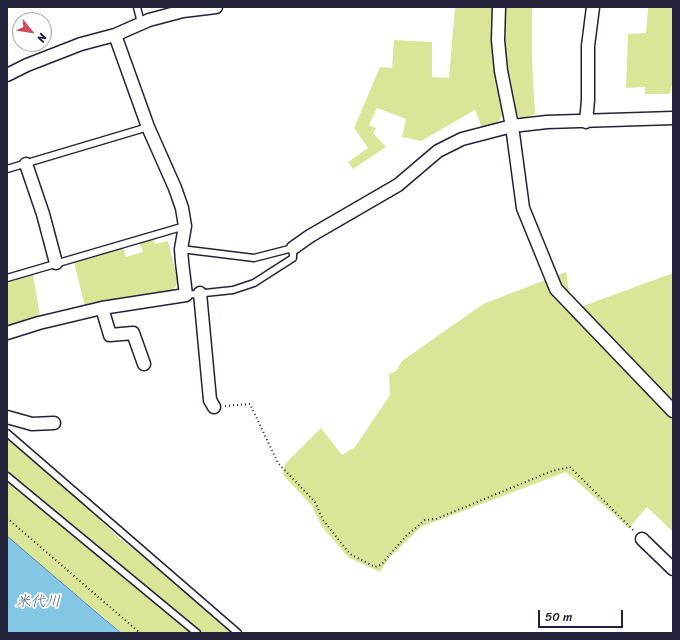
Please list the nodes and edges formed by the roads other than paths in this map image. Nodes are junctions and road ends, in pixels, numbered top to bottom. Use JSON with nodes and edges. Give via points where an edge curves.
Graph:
{"nodes":[{"id":1,"x":137,"y":7,"type":"edge"},
{"id":2,"x":216,"y":7,"type":"edge"},
{"id":3,"x":499,"y":7,"type":"edge"},
{"id":4,"x":592,"y":7,"type":"edge"},
{"id":5,"x":141,"y":23,"type":"junction"},
{"id":6,"x":115,"y":35,"type":"junction"},
{"id":7,"x":7,"y":75,"type":"edge"},
{"id":8,"x":673,"y":118,"type":"edge"},
{"id":9,"x":586,"y":122,"type":"junction"},
{"id":10,"x":512,"y":126,"type":"junction"},
{"id":11,"x":148,"y":127,"type":"junction"},
{"id":12,"x":26,"y":164,"type":"junction"},
{"id":13,"x":7,"y":169,"type":"edge"},
{"id":14,"x":185,"y":226,"type":"junction"},
{"id":15,"x":293,"y":248,"type":"junction"},
{"id":16,"x":181,"y":249,"type":"junction"},
{"id":17,"x":56,"y":263,"type":"junction"},
{"id":18,"x":7,"y":278,"type":"edge"},
{"id":19,"x":200,"y":293,"type":"junction"},
{"id":20,"x":186,"y":295,"type":"junction"},
{"id":21,"x":102,"y":308,"type":"junction"},
{"id":22,"x":7,"y":333,"type":"edge"},
{"id":23,"x":144,"y":364,"type":"dead end"},
{"id":24,"x":214,"y":406,"type":"road end"},
{"id":25,"x":673,"y":410,"type":"edge"},
{"id":26,"x":7,"y":417,"type":"edge"},
{"id":27,"x":54,"y":423,"type":"dead end"},
{"id":28,"x":7,"y":433,"type":"edge"},
{"id":29,"x":7,"y":476,"type":"edge"},
{"id":30,"x":642,"y":539,"type":"road end"},
{"id":31,"x":673,"y":569,"type":"edge"},
{"id":32,"x":197,"y":633,"type":"edge"},
{"id":33,"x":238,"y":633,"type":"edge"}],
"edges":[{"from":1,"to":5,"type":"lane"},
{"from":2,"to":5,"type":"street","via":[[183,11]]},
{"from":3,"to":10,"type":"street","via":[[498,40],[501,71]]},
{"from":4,"to":9,"type":"street"},
{"from":5,"to":6,"type":"street"},
{"from":6,"to":7,"type":"street","via":[[81,44]]},
{"from":6,"to":11,"type":"street"},
{"from":8,"to":9,"type":"street"},
{"from":9,"to":10,"type":"street","via":[[547,122]]},
{"from":10,"to":15,"type":"street","via":[[462,139],[438,151],[398,185]]},
{"from":10,"to":25,"type":"street","via":[[523,208],[556,289]]},
{"from":11,"to":12,"type":"lane"},
{"from":11,"to":14,"type":"street","via":[[175,188]]},
{"from":12,"to":13,"type":"lane"},
{"from":12,"to":17,"type":"street"},
{"from":14,"to":16,"type":"street"},
{"from":14,"to":17,"type":"lane"},
{"from":15,"to":16,"type":"lane","via":[[254,258]]},
{"from":15,"to":19,"type":"lane","via":[[293,258],[254,283],[233,290]]},
{"from":16,"to":20,"type":"street"},
{"from":17,"to":18,"type":"lane"},
{"from":19,"to":20,"type":"lane"},
{"from":19,"to":24,"type":"street","via":[[210,400]]},
{"from":20,"to":21,"type":"street"},
{"from":21,"to":22,"type":"street"},
{"from":21,"to":23,"type":"street","via":[[110,336],[133,333]]},
{"from":26,"to":27,"type":"street","via":[[32,424]]},
{"from":28,"to":33,"type":"lane"},
{"from":29,"to":32,"type":"lane"},
{"from":30,"to":31,"type":"street"}]}
